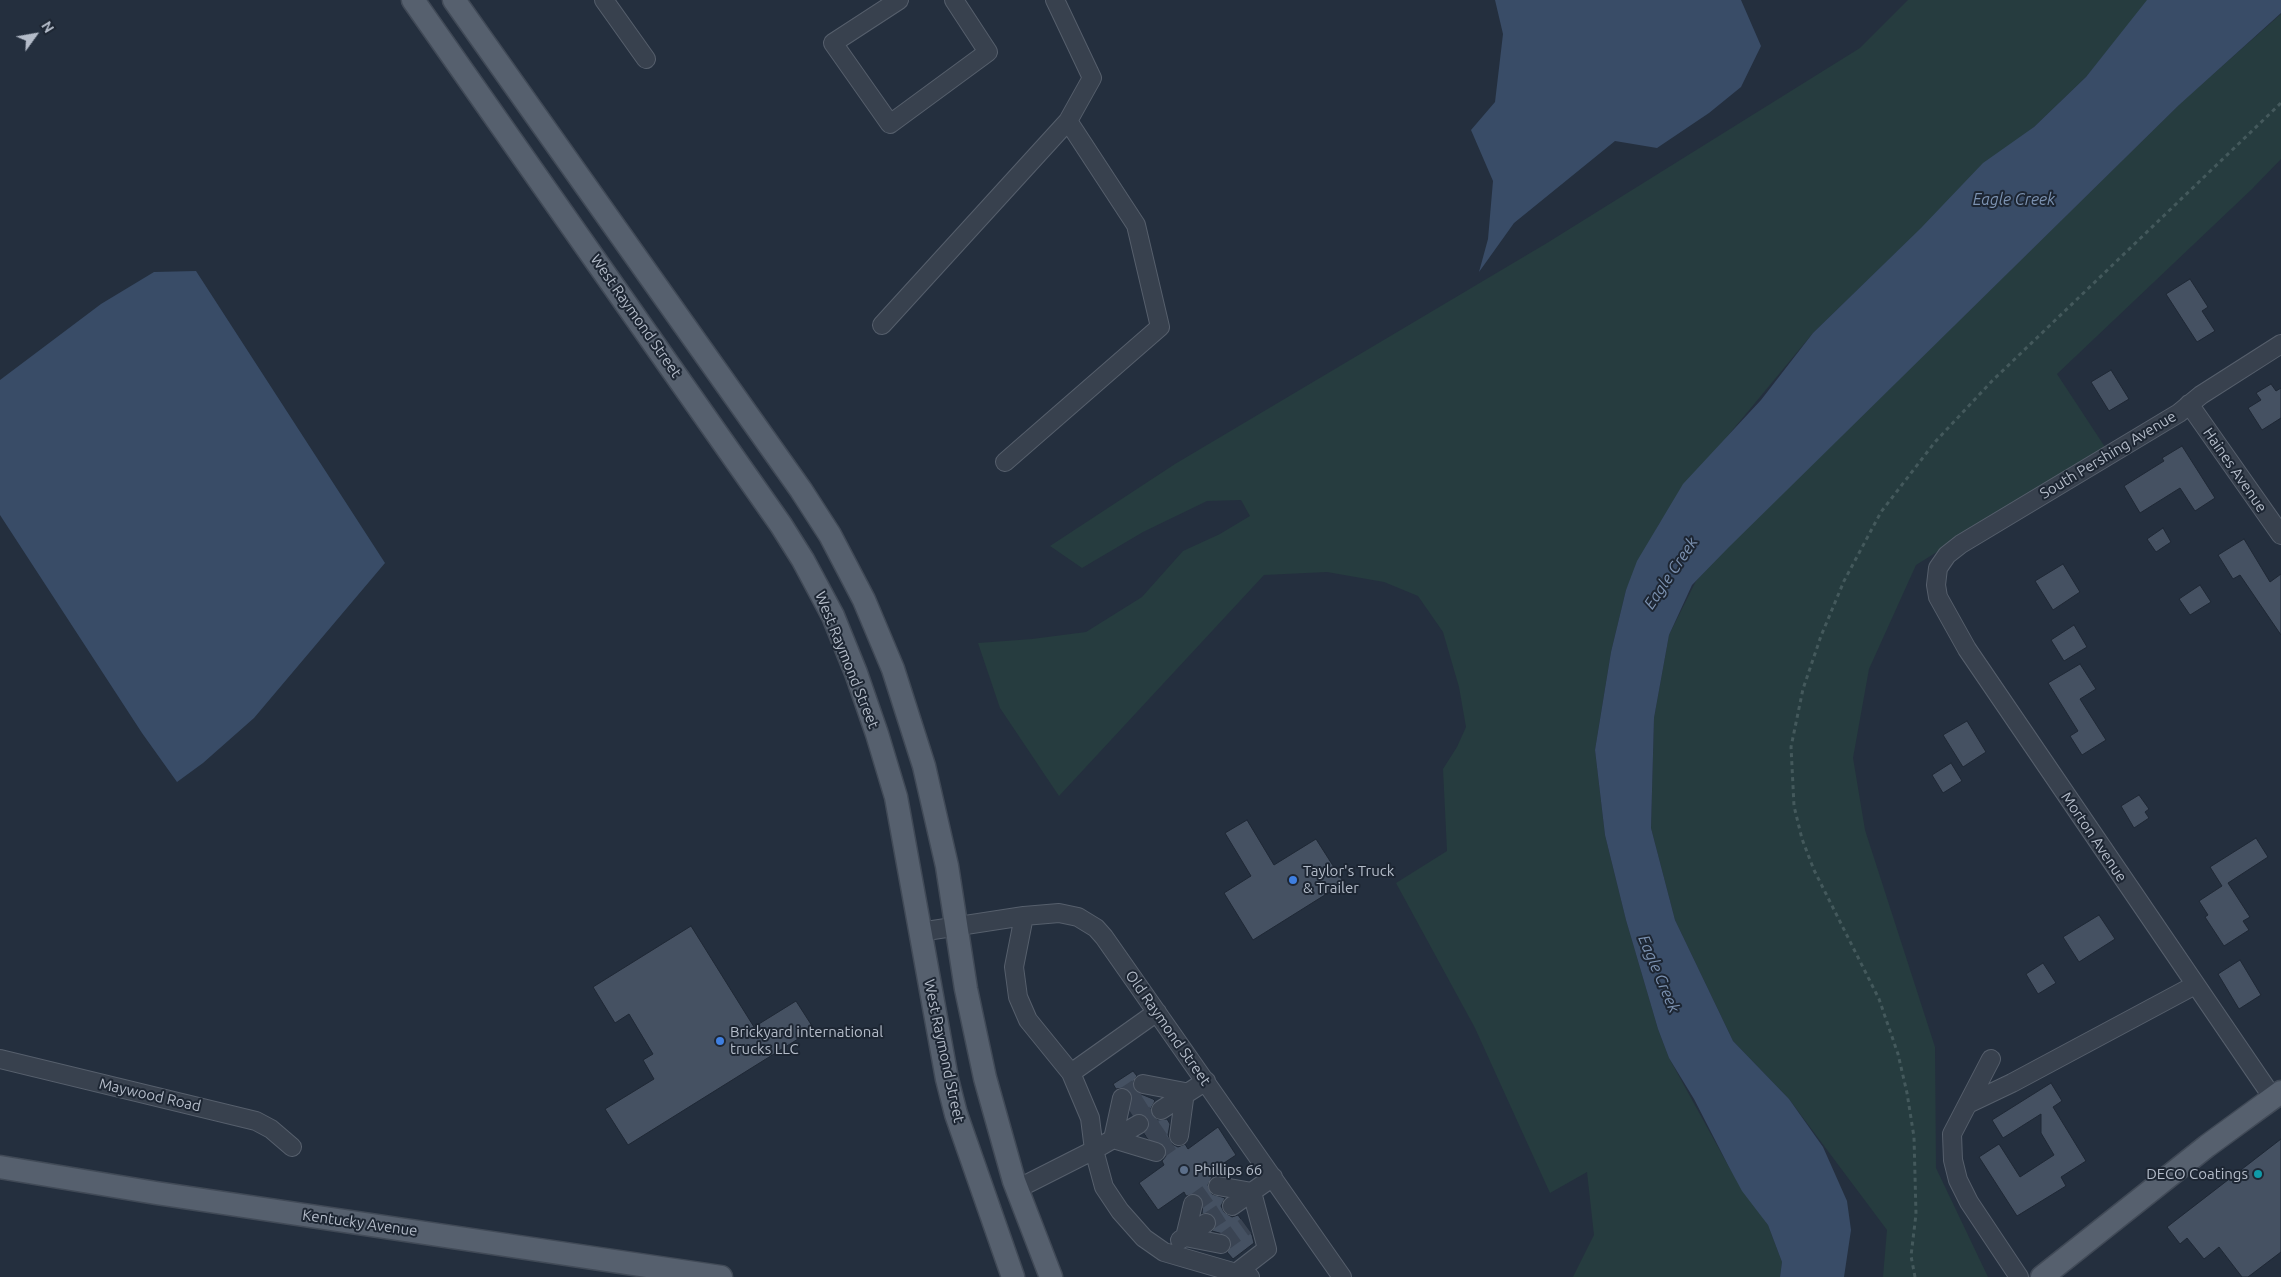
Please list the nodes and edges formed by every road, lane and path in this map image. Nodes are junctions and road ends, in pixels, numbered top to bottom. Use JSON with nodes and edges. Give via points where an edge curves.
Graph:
{"nodes":[{"id":1,"x":413,"y":0,"type":"edge"},
{"id":2,"x":454,"y":0,"type":"edge"},
{"id":3,"x":604,"y":0,"type":"edge"},
{"id":4,"x":899,"y":0,"type":"edge"},
{"id":5,"x":954,"y":0,"type":"edge"},
{"id":6,"x":1055,"y":0,"type":"edge"},
{"id":7,"x":646,"y":59,"type":"dead end"},
{"id":8,"x":1068,"y":121,"type":"junction"},
{"id":9,"x":882,"y":325,"type":"dead end"},
{"id":10,"x":2281,"y":344,"type":"edge"},
{"id":11,"x":2189,"y":404,"type":"junction"},
{"id":12,"x":1005,"y":462,"type":"dead end"},
{"id":13,"x":2281,"y":535,"type":"edge"},
{"id":14,"x":1938,"y":568,"type":"joint"},
{"id":15,"x":1024,"y":916,"type":"junction"},
{"id":16,"x":957,"y":927,"type":"junction"},
{"id":17,"x":920,"y":932,"type":"junction"},
{"id":18,"x":2195,"y":985,"type":"junction"},
{"id":19,"x":1157,"y":1012,"type":"junction"},
{"id":20,"x":0,"y":1059,"type":"edge"},
{"id":21,"x":1991,"y":1059,"type":"dead end"},
{"id":22,"x":1072,"y":1073,"type":"junction"},
{"id":23,"x":1206,"y":1081,"type":"junction"},
{"id":24,"x":1142,"y":1084,"type":"tunnel mouth"},
{"id":25,"x":1185,"y":1092,"type":"junction"},
{"id":26,"x":2277,"y":1095,"type":"edge"},
{"id":27,"x":1968,"y":1104,"type":"junction"},
{"id":28,"x":1179,"y":1136,"type":"dead end"},
{"id":29,"x":1113,"y":1139,"type":"junction"},
{"id":30,"x":292,"y":1147,"type":"dead end"},
{"id":31,"x":1094,"y":1150,"type":"junction"},
{"id":32,"x":1156,"y":1152,"type":"dead end"},
{"id":33,"x":0,"y":1167,"type":"edge"},
{"id":34,"x":1272,"y":1177,"type":"junction"},
{"id":35,"x":1218,"y":1186,"type":"dead end"},
{"id":36,"x":1017,"y":1189,"type":"junction"},
{"id":37,"x":1252,"y":1192,"type":"junction"},
{"id":38,"x":1193,"y":1204,"type":"tunnel mouth"},
{"id":39,"x":1232,"y":1206,"type":"tunnel mouth"},
{"id":40,"x":1206,"y":1223,"type":"tunnel mouth"},
{"id":41,"x":1246,"y":1226,"type":"tunnel mouth"},
{"id":42,"x":1185,"y":1238,"type":"junction"},
{"id":43,"x":1221,"y":1244,"type":"dead end"},
{"id":44,"x":1164,"y":1252,"type":"junction"},
{"id":45,"x":1243,"y":1275,"type":"edge"},
{"id":46,"x":712,"y":1276,"type":"edge"},
{"id":47,"x":1013,"y":1277,"type":"edge"},
{"id":48,"x":1051,"y":1277,"type":"edge"},
{"id":49,"x":1342,"y":1277,"type":"edge"},
{"id":50,"x":2019,"y":1277,"type":"edge"},
{"id":51,"x":2042,"y":1277,"type":"edge"}],
"edges":[{"from":1,"to":17,"type":"main road","name":"West Raymond Street","via":[[804,560],[856,673],[877,734],[896,797]]},
{"from":2,"to":16,"type":"main road","via":[[801,490],[849,570],[878,630],[915,734],[946,858]]},
{"from":3,"to":7,"type":"street"},
{"from":4,"to":5,"type":"street","via":[[833,43],[890,124],[988,52]]},
{"from":6,"to":8,"type":"street","via":[[1092,78]]},
{"from":8,"to":9,"type":"street"},
{"from":8,"to":12,"type":"street","via":[[1136,225],[1160,327]]},
{"from":10,"to":11,"type":"street","name":"South Pershing Avenue"},
{"from":11,"to":13,"type":"street","name":"Haines Avenue"},
{"from":11,"to":14,"type":"street","name":"South Pershing Avenue","via":[[1961,544]]},
{"from":14,"to":18,"type":"street","name":"Morton Avenue","via":[[1938,597],[1967,649]]},
{"from":15,"to":16,"type":"street","name":"Old Raymond Street"},
{"from":15,"to":19,"type":"street","name":"Old Raymond Street","via":[[1058,913],[1078,917],[1092,925]]},
{"from":15,"to":22,"type":"street","via":[[1014,967],[1018,997],[1028,1020]]},
{"from":16,"to":17,"type":"street","name":"Old Raymond Street"},
{"from":16,"to":36,"type":"main road","via":[[985,1078]]},
{"from":17,"to":47,"type":"main road","name":"West Raymond Street","via":[[940,1048],[956,1114]]},
{"from":18,"to":26,"type":"street","name":"Morton Avenue"},
{"from":18,"to":27,"type":"street"},
{"from":19,"to":22,"type":"street"},
{"from":19,"to":23,"type":"street","name":"Old Raymond Street"},
{"from":20,"to":30,"type":"street","name":"Maywood Road","via":[[256,1121]]},
{"from":21,"to":27,"type":"street"},
{"from":22,"to":31,"type":"street","via":[[1090,1118]]},
{"from":23,"to":25,"type":"street"},
{"from":23,"to":34,"type":"street","name":"Old Raymond Street"},
{"from":24,"to":25,"type":"street"},
{"from":25,"to":25,"type":"street","via":[[1161,1110]]},
{"from":25,"to":28,"type":"street"},
{"from":26,"to":51,"type":"main road","via":[[2178,1168]]},
{"from":27,"to":50,"type":"street","via":[[1952,1134],[1956,1173],[1969,1202]]},
{"from":29,"to":29,"type":"street","via":[[1135,1118]]},
{"from":29,"to":31,"type":"street"},
{"from":29,"to":32,"type":"street"},
{"from":31,"to":36,"type":"street"},
{"from":31,"to":44,"type":"street","via":[[1104,1187],[1120,1211],[1144,1238]]},
{"from":33,"to":46,"type":"main road","name":"Kentucky Avenue"},
{"from":34,"to":37,"type":"street"},
{"from":34,"to":49,"type":"street","name":"Old Raymond Street"},
{"from":35,"to":37,"type":"street"},
{"from":36,"to":48,"type":"main road"},
{"from":37,"to":39,"type":"street"},
{"from":37,"to":41,"type":"street"},
{"from":37,"to":45,"type":"street","via":[[1267,1249]]},
{"from":38,"to":42,"type":"street"},
{"from":40,"to":42,"type":"street"},
{"from":42,"to":43,"type":"street"},
{"from":42,"to":44,"type":"street"},
{"from":44,"to":45,"type":"street"}]}
